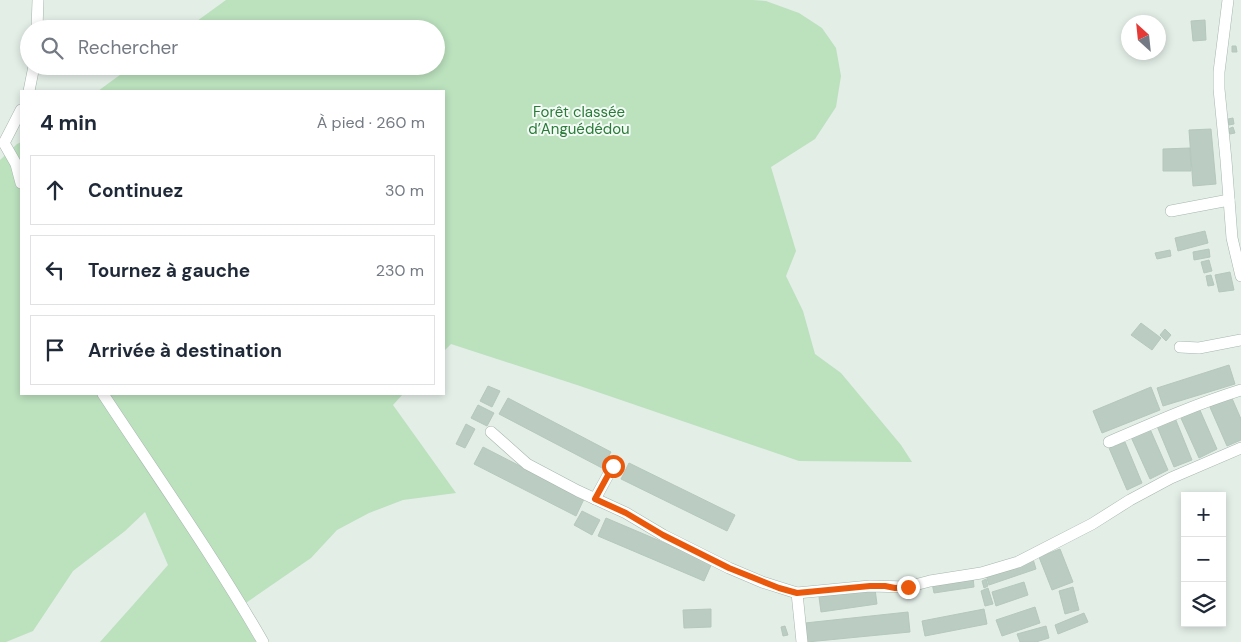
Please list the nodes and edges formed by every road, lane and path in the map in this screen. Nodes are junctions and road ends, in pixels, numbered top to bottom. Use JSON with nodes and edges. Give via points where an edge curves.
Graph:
{"nodes":[{"id":1,"x":38,"y":0,"type":"edge"},
{"id":2,"x":1228,"y":0,"type":"edge"},
{"id":3,"x":37,"y":20,"type":"edge"},
{"id":4,"x":32,"y":75,"type":"edge"},
{"id":5,"x":29,"y":90,"type":"edge"},
{"id":6,"x":20,"y":112,"type":"edge"},
{"id":7,"x":20,"y":179,"type":"edge"},
{"id":8,"x":1229,"y":200,"type":"junction"},
{"id":9,"x":1170,"y":211,"type":"dead end"},
{"id":10,"x":1241,"y":276,"type":"edge"},
{"id":11,"x":1241,"y":340,"type":"edge"},
{"id":12,"x":1180,"y":347,"type":"dead end"},
{"id":13,"x":1241,"y":390,"type":"edge"},
{"id":14,"x":104,"y":395,"type":"edge"},
{"id":15,"x":491,"y":432,"type":"dead end"},
{"id":16,"x":1109,"y":442,"type":"dead end"},
{"id":17,"x":1241,"y":448,"type":"edge"},
{"id":18,"x":613,"y":466,"type":"dead end"},
{"id":19,"x":595,"y":499,"type":"junction"},
{"id":20,"x":797,"y":593,"type":"junction"},
{"id":21,"x":263,"y":642,"type":"edge"},
{"id":22,"x":802,"y":642,"type":"edge"}],
"edges":[{"from":1,"to":3,"type":"street"},
{"from":2,"to":8,"type":"street","via":[[1219,90]]},
{"from":4,"to":5,"type":"street"},
{"from":6,"to":7,"type":"street","via":[[4,143]]},
{"from":8,"to":9,"type":"street"},
{"from":8,"to":10,"type":"street","via":[[1232,238]]},
{"from":11,"to":12,"type":"street","via":[[1199,348]]},
{"from":13,"to":16,"type":"street","via":[[1203,402]]},
{"from":14,"to":21,"type":"street"},
{"from":15,"to":19,"type":"street","via":[[527,464]]},
{"from":17,"to":20,"type":"street","via":[[1164,482],[1018,562],[981,573],[908,587],[870,586]]},
{"from":18,"to":19,"type":"street"},
{"from":19,"to":20,"type":"street","via":[[729,568]]},
{"from":20,"to":22,"type":"street"}]}
